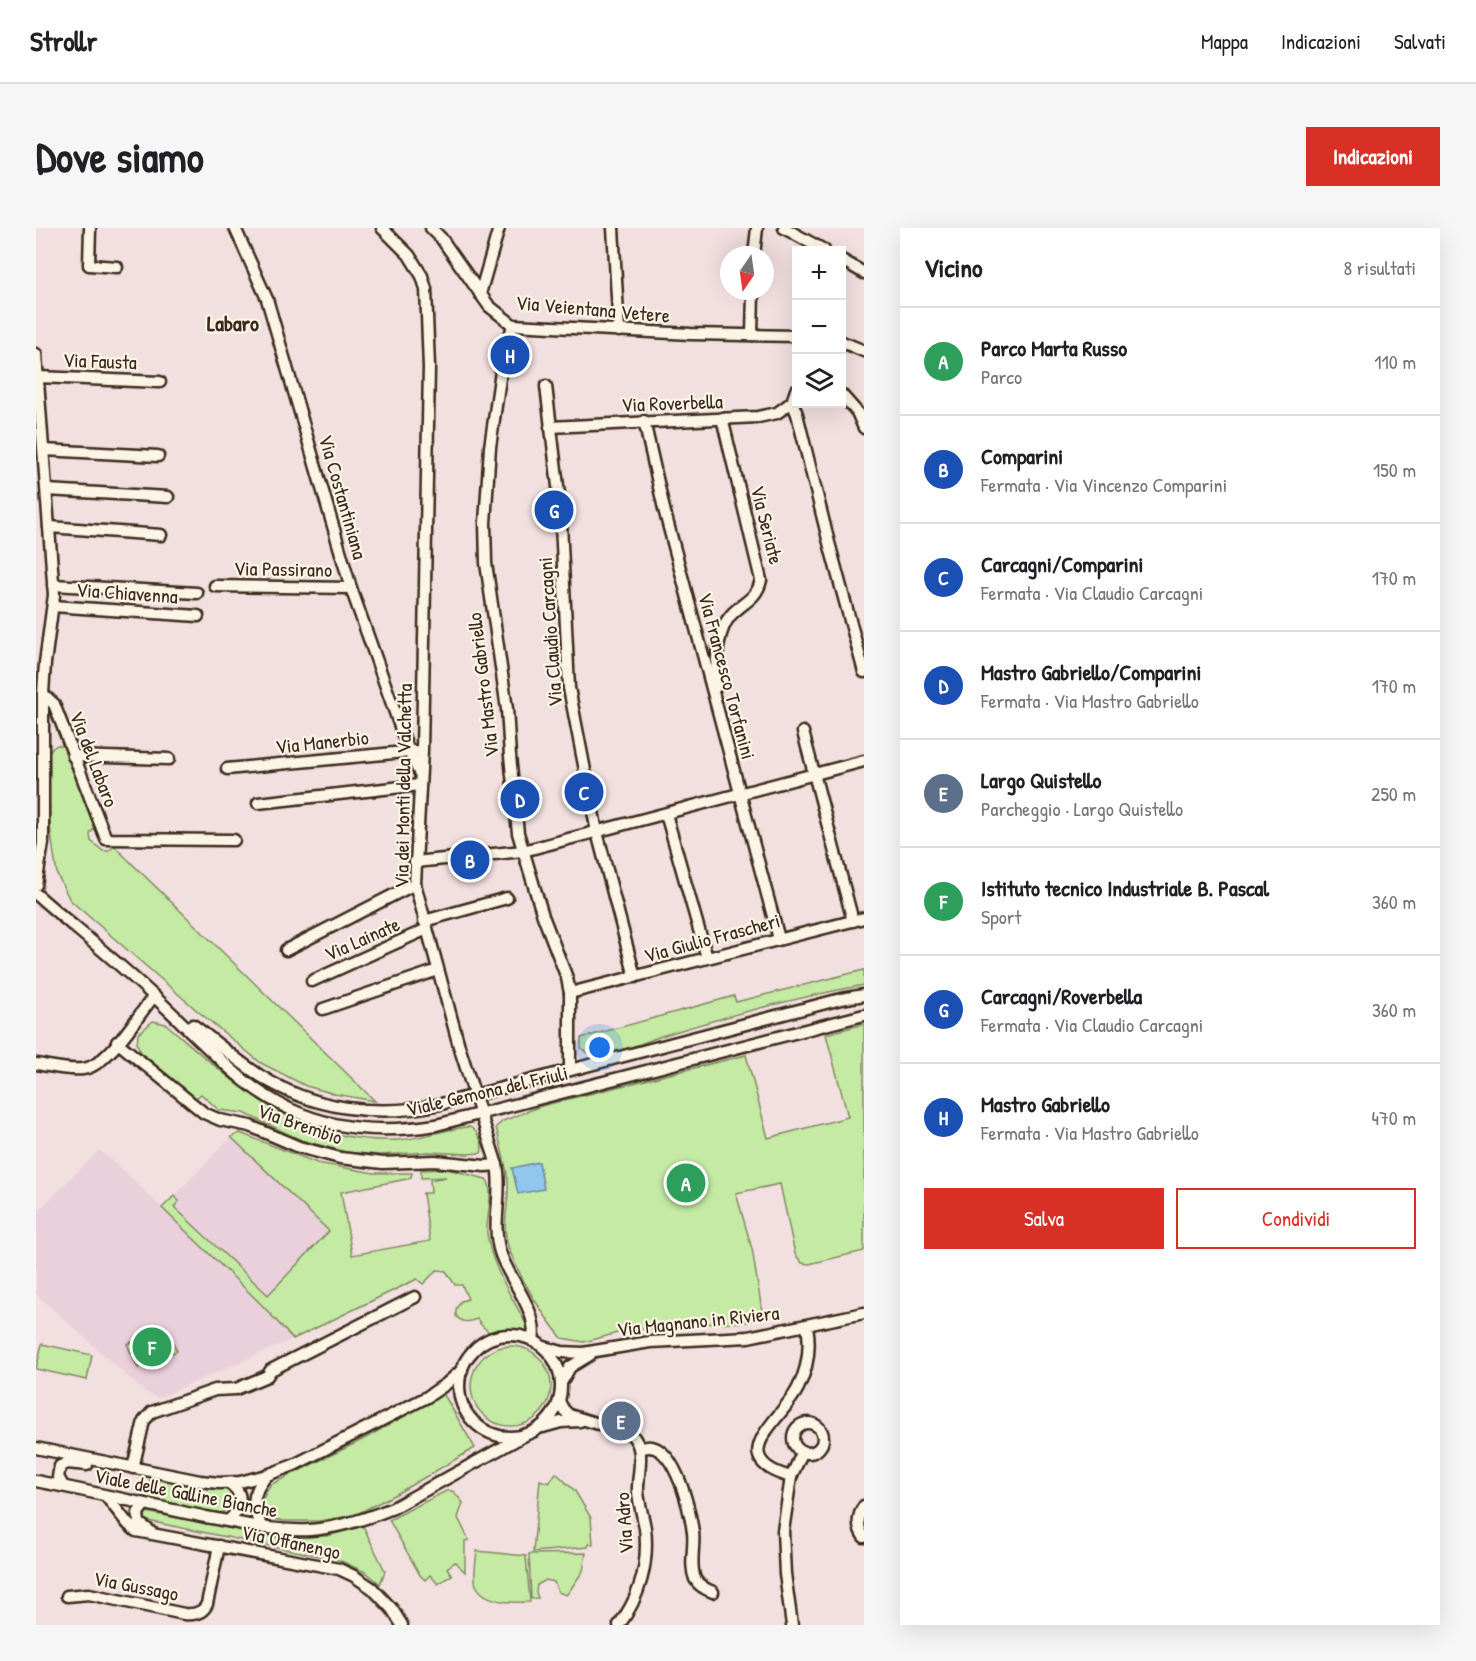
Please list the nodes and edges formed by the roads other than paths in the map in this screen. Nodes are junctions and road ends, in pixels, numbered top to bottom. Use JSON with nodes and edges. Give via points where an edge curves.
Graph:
{"nodes":[{"id":1,"x":90,"y":228,"type":"edge"},
{"id":2,"x":235,"y":228,"type":"edge"},
{"id":3,"x":382,"y":228,"type":"edge"},
{"id":4,"x":431,"y":228,"type":"edge"},
{"id":5,"x":499,"y":228,"type":"edge"},
{"id":6,"x":613,"y":228,"type":"edge"},
{"id":7,"x":757,"y":228,"type":"edge"},
{"id":8,"x":784,"y":228,"type":"edge"},
{"id":9,"x":755,"y":246,"type":"edge"},
{"id":10,"x":817,"y":246,"type":"edge"},
{"id":11,"x":846,"y":262,"type":"edge"},
{"id":12,"x":117,"y":267,"type":"dead end"},
{"id":13,"x":864,"y":273,"type":"edge"},
{"id":14,"x":480,"y":294,"type":"junction"},
{"id":15,"x":753,"y":300,"type":"edge"},
{"id":16,"x":513,"y":325,"type":"junction"},
{"id":17,"x":619,"y":331,"type":"junction"},
{"id":18,"x":752,"y":335,"type":"junction"},
{"id":19,"x":792,"y":336,"type":"edge"},
{"id":20,"x":846,"y":344,"type":"edge"},
{"id":21,"x":864,"y":351,"type":"edge"},
{"id":22,"x":36,"y":354,"type":"edge"},
{"id":23,"x":38,"y":377,"type":"junction"},
{"id":24,"x":160,"y":382,"type":"dead end"},
{"id":25,"x":546,"y":386,"type":"dead end"},
{"id":26,"x":846,"y":400,"type":"edge"},
{"id":27,"x":792,"y":402,"type":"edge"},
{"id":28,"x":794,"y":408,"type":"edge"},
{"id":29,"x":722,"y":418,"type":"junction"},
{"id":30,"x":644,"y":421,"type":"junction"},
{"id":31,"x":550,"y":427,"type":"junction"},
{"id":32,"x":864,"y":428,"type":"edge"},
{"id":33,"x":44,"y":450,"type":"junction"},
{"id":34,"x":158,"y":456,"type":"dead end"},
{"id":35,"x":47,"y":490,"type":"junction"},
{"id":36,"x":168,"y":497,"type":"dead end"},
{"id":37,"x":49,"y":527,"type":"junction"},
{"id":38,"x":161,"y":535,"type":"dead end"},
{"id":39,"x":53,"y":585,"type":"junction"},
{"id":40,"x":215,"y":586,"type":"dead end"},
{"id":41,"x":351,"y":588,"type":"junction"},
{"id":42,"x":197,"y":593,"type":"dead end"},
{"id":43,"x":54,"y":606,"type":"junction"},
{"id":44,"x":198,"y":616,"type":"dead end"},
{"id":45,"x":864,"y":672,"type":"edge"},
{"id":46,"x":43,"y":694,"type":"junction"},
{"id":47,"x":714,"y":698,"type":"junction"},
{"id":48,"x":803,"y":732,"type":"dead end"},
{"id":49,"x":422,"y":750,"type":"junction"},
{"id":50,"x":409,"y":752,"type":"junction"},
{"id":51,"x":73,"y":756,"type":"junction"},
{"id":52,"x":39,"y":757,"type":"edge"},
{"id":53,"x":169,"y":759,"type":"dead end"},
{"id":54,"x":864,"y":761,"type":"edge"},
{"id":55,"x":227,"y":769,"type":"dead end"},
{"id":56,"x":814,"y":773,"type":"junction"},
{"id":57,"x":420,"y":780,"type":"junction"},
{"id":58,"x":740,"y":793,"type":"junction"},
{"id":59,"x":258,"y":803,"type":"dead end"},
{"id":60,"x":666,"y":814,"type":"junction"},
{"id":61,"x":597,"y":832,"type":"junction"},
{"id":62,"x":234,"y":840,"type":"dead end"},
{"id":63,"x":523,"y":851,"type":"junction"},
{"id":64,"x":415,"y":862,"type":"junction"},
{"id":65,"x":415,"y":884,"type":"junction"},
{"id":66,"x":36,"y":885,"type":"edge"},
{"id":67,"x":36,"y":894,"type":"edge"},
{"id":68,"x":507,"y":897,"type":"dead end"},
{"id":69,"x":858,"y":919,"type":"edge"},
{"id":70,"x":426,"y":925,"type":"junction"},
{"id":71,"x":779,"y":939,"type":"junction"},
{"id":72,"x":286,"y":951,"type":"dead end"},
{"id":73,"x":707,"y":958,"type":"junction"},
{"id":74,"x":438,"y":970,"type":"junction"},
{"id":75,"x":635,"y":977,"type":"junction"},
{"id":76,"x":312,"y":981,"type":"dead end"},
{"id":77,"x":570,"y":993,"type":"junction"},
{"id":78,"x":864,"y":995,"type":"edge"},
{"id":79,"x":154,"y":996,"type":"junction"},
{"id":80,"x":323,"y":1009,"type":"dead end"},
{"id":81,"x":864,"y":1015,"type":"edge"},
{"id":82,"x":117,"y":1042,"type":"junction"},
{"id":83,"x":662,"y":1046,"type":"junction"},
{"id":84,"x":636,"y":1052,"type":"junction"},
{"id":85,"x":36,"y":1064,"type":"edge"},
{"id":86,"x":668,"y":1066,"type":"junction"},
{"id":87,"x":570,"y":1070,"type":"junction"},
{"id":88,"x":640,"y":1072,"type":"junction"},
{"id":89,"x":475,"y":1095,"type":"junction"},
{"id":90,"x":481,"y":1114,"type":"junction"},
{"id":91,"x":497,"y":1165,"type":"junction"},
{"id":92,"x":415,"y":1297,"type":"dead end"},
{"id":93,"x":864,"y":1313,"type":"edge"},
{"id":94,"x":807,"y":1326,"type":"junction"},
{"id":95,"x":534,"y":1341,"type":"junction"},
{"id":96,"x":544,"y":1347,"type":"junction"},
{"id":97,"x":606,"y":1350,"type":"junction"},
{"id":98,"x":462,"y":1370,"type":"junction"},
{"id":99,"x":561,"y":1383,"type":"junction"},
{"id":100,"x":559,"y":1401,"type":"junction"},
{"id":101,"x":593,"y":1422,"type":"junction"},
{"id":102,"x":537,"y":1429,"type":"junction"},
{"id":103,"x":525,"y":1435,"type":"junction"},
{"id":104,"x":36,"y":1448,"type":"edge"},
{"id":105,"x":640,"y":1449,"type":"junction"},
{"id":106,"x":803,"y":1451,"type":"dead end"},
{"id":107,"x":107,"y":1462,"type":"junction"},
{"id":108,"x":133,"y":1468,"type":"junction"},
{"id":109,"x":267,"y":1475,"type":"junction"},
{"id":110,"x":791,"y":1477,"type":"junction"},
{"id":111,"x":36,"y":1481,"type":"edge"},
{"id":112,"x":228,"y":1483,"type":"junction"},
{"id":113,"x":63,"y":1486,"type":"junction"},
{"id":114,"x":106,"y":1496,"type":"junction"},
{"id":115,"x":144,"y":1504,"type":"junction"},
{"id":116,"x":864,"y":1506,"type":"edge"},
{"id":117,"x":228,"y":1521,"type":"junction"},
{"id":118,"x":264,"y":1528,"type":"junction"},
{"id":119,"x":153,"y":1533,"type":"junction"},
{"id":120,"x":864,"y":1537,"type":"edge"},
{"id":121,"x":219,"y":1546,"type":"junction"},
{"id":122,"x":713,"y":1592,"type":"dead end"},
{"id":123,"x":67,"y":1596,"type":"dead end"},
{"id":124,"x":402,"y":1625,"type":"edge"},
{"id":125,"x":619,"y":1625,"type":"edge"},
{"id":126,"x":792,"y":1625,"type":"edge"}],
"edges":[{"from":1,"to":12,"type":"street","via":[[89,265]]},
{"from":2,"to":41,"type":"street","name":"Via Costantiniana","via":[[270,308]]},
{"from":3,"to":49,"type":"street","name":"Via dei Monti della Valchetta","via":[[409,255],[426,289],[429,367]]},
{"from":4,"to":14,"type":"street","name":"Via Veientana Vetere"},
{"from":5,"to":14,"type":"street"},
{"from":6,"to":17,"type":"street"},
{"from":7,"to":9,"type":"street"},
{"from":8,"to":10,"type":"street"},
{"from":11,"to":13,"type":"street"},
{"from":14,"to":16,"type":"street","name":"Via Veientana Vetere"},
{"from":15,"to":18,"type":"street"},
{"from":16,"to":17,"type":"street","name":"Via Veientana Vetere"},
{"from":16,"to":63,"type":"street","name":"Via Mastro Gabriello","via":[[497,397],[485,548]]},
{"from":17,"to":18,"type":"street","name":"Via Veientana Vetere"},
{"from":18,"to":19,"type":"street","name":"Via Veientana Vetere"},
{"from":20,"to":21,"type":"street"},
{"from":22,"to":23,"type":"street"},
{"from":23,"to":24,"type":"street","name":"Via Fausta"},
{"from":23,"to":33,"type":"street"},
{"from":25,"to":31,"type":"street","name":"Via Claudio Carcagni"},
{"from":26,"to":32,"type":"street"},
{"from":27,"to":29,"type":"street","name":"Via Roverbella","via":[[768,416]]},
{"from":28,"to":45,"type":"street"},
{"from":29,"to":30,"type":"street","name":"Via Roverbella"},
{"from":29,"to":47,"type":"street","name":"Via Seriate","via":[[761,580],[755,595],[731,615],[723,628]]},
{"from":30,"to":31,"type":"street","name":"Via Roverbella"},
{"from":30,"to":47,"type":"street","name":"Via Francesco Torfanini"},
{"from":31,"to":61,"type":"street","name":"Via Claudio Carcagni","via":[[560,503],[569,688]]},
{"from":33,"to":34,"type":"street"},
{"from":33,"to":35,"type":"street"},
{"from":35,"to":36,"type":"street"},
{"from":35,"to":37,"type":"street"},
{"from":37,"to":38,"type":"street"},
{"from":37,"to":39,"type":"street"},
{"from":39,"to":42,"type":"street"},
{"from":39,"to":43,"type":"street"},
{"from":40,"to":41,"type":"street","name":"Via Passirano"},
{"from":41,"to":50,"type":"street","name":"Via Costantiniana"},
{"from":43,"to":44,"type":"street","name":"Via Chiavenna"},
{"from":43,"to":46,"type":"street"},
{"from":46,"to":51,"type":"street","name":"Via del Labaro","via":[[54,704]]},
{"from":46,"to":52,"type":"street"},
{"from":47,"to":58,"type":"street","name":"Via Francesco Torfanini"},
{"from":48,"to":56,"type":"street"},
{"from":49,"to":50,"type":"street","name":"Via Manerbio"},
{"from":49,"to":57,"type":"street","name":"Via dei Monti della Valchetta"},
{"from":50,"to":55,"type":"street","name":"Via Manerbio"},
{"from":50,"to":57,"type":"street","name":"Via Costantiniana"},
{"from":51,"to":53,"type":"street"},
{"from":51,"to":62,"type":"street","name":"Via del Labaro","via":[[106,839]]},
{"from":52,"to":66,"type":"street","via":[[43,843]]},
{"from":54,"to":56,"type":"street"},
{"from":56,"to":58,"type":"street"},
{"from":56,"to":69,"type":"street"},
{"from":57,"to":59,"type":"street"},
{"from":57,"to":64,"type":"street","name":"Via dei Monti della Valchetta"},
{"from":58,"to":60,"type":"street"},
{"from":58,"to":71,"type":"street","name":"Via Francesco Torfanini"},
{"from":60,"to":61,"type":"street"},
{"from":60,"to":73,"type":"street"},
{"from":61,"to":63,"type":"street"},
{"from":61,"to":75,"type":"street","name":"Via Claudio Carcagni"},
{"from":63,"to":64,"type":"street"},
{"from":63,"to":77,"type":"street","name":"Via Mastro Gabriello"},
{"from":64,"to":65,"type":"street","name":"Via dei Monti della Valchetta"},
{"from":65,"to":70,"type":"street","name":"Via dei Monti della Valchetta"},
{"from":65,"to":72,"type":"street"},
{"from":67,"to":79,"type":"street","name":"Viale Gemona del Friuli"},
{"from":68,"to":70,"type":"street","name":"Via Lainate"},
{"from":69,"to":71,"type":"street","name":"Via Giulio Frascheri"},
{"from":70,"to":74,"type":"street","name":"Via dei Monti della Valchetta"},
{"from":70,"to":76,"type":"street","name":"Via Lainate"},
{"from":71,"to":73,"type":"street","name":"Via Giulio Frascheri"},
{"from":73,"to":75,"type":"street","name":"Via Giulio Frascheri"},
{"from":74,"to":80,"type":"street"},
{"from":74,"to":89,"type":"street","name":"Via dei Monti della Valchetta"},
{"from":75,"to":77,"type":"street","name":"Via Giulio Frascheri"},
{"from":77,"to":87,"type":"street","name":"Via Mastro Gabriello"},
{"from":78,"to":83,"type":"street","name":"Viale Gemona del Friuli"},
{"from":79,"to":82,"type":"street"},
{"from":79,"to":89,"type":"street","name":"Viale Gemona del Friuli","via":[[258,1074],[315,1101],[387,1111],[432,1106]]},
{"from":79,"to":90,"type":"street","name":"Viale Gemona del Friuli","via":[[249,1084],[308,1116],[350,1127],[393,1130]]},
{"from":81,"to":86,"type":"street","name":"Viale Gemona del Friuli"},
{"from":82,"to":85,"type":"street","via":[[103,1061],[86,1069]]},
{"from":82,"to":91,"type":"street","name":"Via Brembio","via":[[197,1108],[299,1147],[340,1158],[383,1163]]},
{"from":83,"to":84,"type":"street","name":"Viale Gemona del Friuli"},
{"from":83,"to":86,"type":"street"},
{"from":84,"to":87,"type":"street","name":"Viale Gemona del Friuli"},
{"from":84,"to":88,"type":"street"},
{"from":86,"to":88,"type":"street","name":"Viale Gemona del Friuli"},
{"from":87,"to":89,"type":"street","name":"Viale Gemona del Friuli"},
{"from":88,"to":90,"type":"street","name":"Viale Gemona del Friuli"},
{"from":89,"to":90,"type":"street","name":"Via dei Monti della Valchetta"},
{"from":90,"to":91,"type":"street","name":"Via dei Monti della Valchetta"},
{"from":91,"to":95,"type":"street","name":"Via dei Monti della Valchetta","via":[[498,1246],[532,1319]]},
{"from":92,"to":108,"type":"street","via":[[271,1370],[267,1376],[236,1389],[215,1390],[152,1412],[144,1421]]},
{"from":93,"to":94,"type":"street","name":"Via Magnano in Riviera"},
{"from":94,"to":97,"type":"street","name":"Via Magnano in Riviera","via":[[748,1337],[650,1342]]},
{"from":94,"to":110,"type":"street","via":[[810,1352],[800,1384],[765,1430],[759,1445],[765,1466]]},
{"from":95,"to":96,"type":"street"},
{"from":95,"to":98,"type":"street","via":[[513,1335],[494,1337],[474,1349]]},
{"from":96,"to":97,"type":"street","name":"Via Magnano in Riviera","via":[[572,1353]]},
{"from":96,"to":99,"type":"street","via":[[557,1363]]},
{"from":97,"to":99,"type":"street","name":"Via Magnano in Riviera","via":[[574,1363]]},
{"from":98,"to":103,"type":"street","via":[[462,1400],[476,1423],[498,1435]]},
{"from":98,"to":109,"type":"street","name":"Viale delle Galline Bianche","via":[[427,1397]]},
{"from":99,"to":100,"type":"street"},
{"from":100,"to":101,"type":"street","via":[[567,1413]]},
{"from":100,"to":102,"type":"street","via":[[551,1417]]},
{"from":101,"to":102,"type":"street","via":[[567,1421]]},
{"from":101,"to":105,"type":"street","via":[[630,1434]]},
{"from":102,"to":103,"type":"street"},
{"from":103,"to":118,"type":"street","name":"Viale delle Galline Bianche","via":[[372,1517],[312,1530]]},
{"from":104,"to":107,"type":"street","name":"Viale delle Galline Bianche"},
{"from":105,"to":122,"type":"street","via":[[656,1448],[670,1461],[691,1519],[695,1579]]},
{"from":105,"to":125,"type":"street","name":"Via Adro","via":[[638,1492],[645,1562],[636,1597]]},
{"from":106,"to":110,"type":"street"},
{"from":107,"to":108,"type":"street","name":"Viale delle Galline Bianche"},
{"from":107,"to":113,"type":"street","via":[[62,1465],[58,1474]]},
{"from":108,"to":112,"type":"street","name":"Viale delle Galline Bianche"},
{"from":109,"to":112,"type":"street","name":"Viale delle Galline Bianche"},
{"from":109,"to":118,"type":"street","via":[[254,1496],[255,1512]]},
{"from":110,"to":126,"type":"street","via":[[783,1538]]},
{"from":111,"to":113,"type":"street","name":"Viale delle Galline Bianche"},
{"from":112,"to":117,"type":"street","via":[[237,1489],[240,1500],[237,1513]]},
{"from":113,"to":114,"type":"street","name":"Viale delle Galline Bianche"},
{"from":114,"to":115,"type":"street","name":"Viale delle Galline Bianche"},
{"from":114,"to":119,"type":"street","name":"Via Offanengo","via":[[134,1529]]},
{"from":115,"to":117,"type":"street","name":"Viale delle Galline Bianche"},
{"from":115,"to":119,"type":"street","via":[[138,1514],[139,1523]]},
{"from":116,"to":120,"type":"street","via":[[859,1518]]},
{"from":117,"to":118,"type":"street","name":"Viale delle Galline Bianche"},
{"from":119,"to":121,"type":"street","name":"Via Offanengo"},
{"from":121,"to":123,"type":"street","name":"Via Gussago","via":[[207,1604],[197,1613],[89,1594]]},
{"from":121,"to":124,"type":"street","name":"Via Offanengo","via":[[347,1572],[372,1588]]}]}
